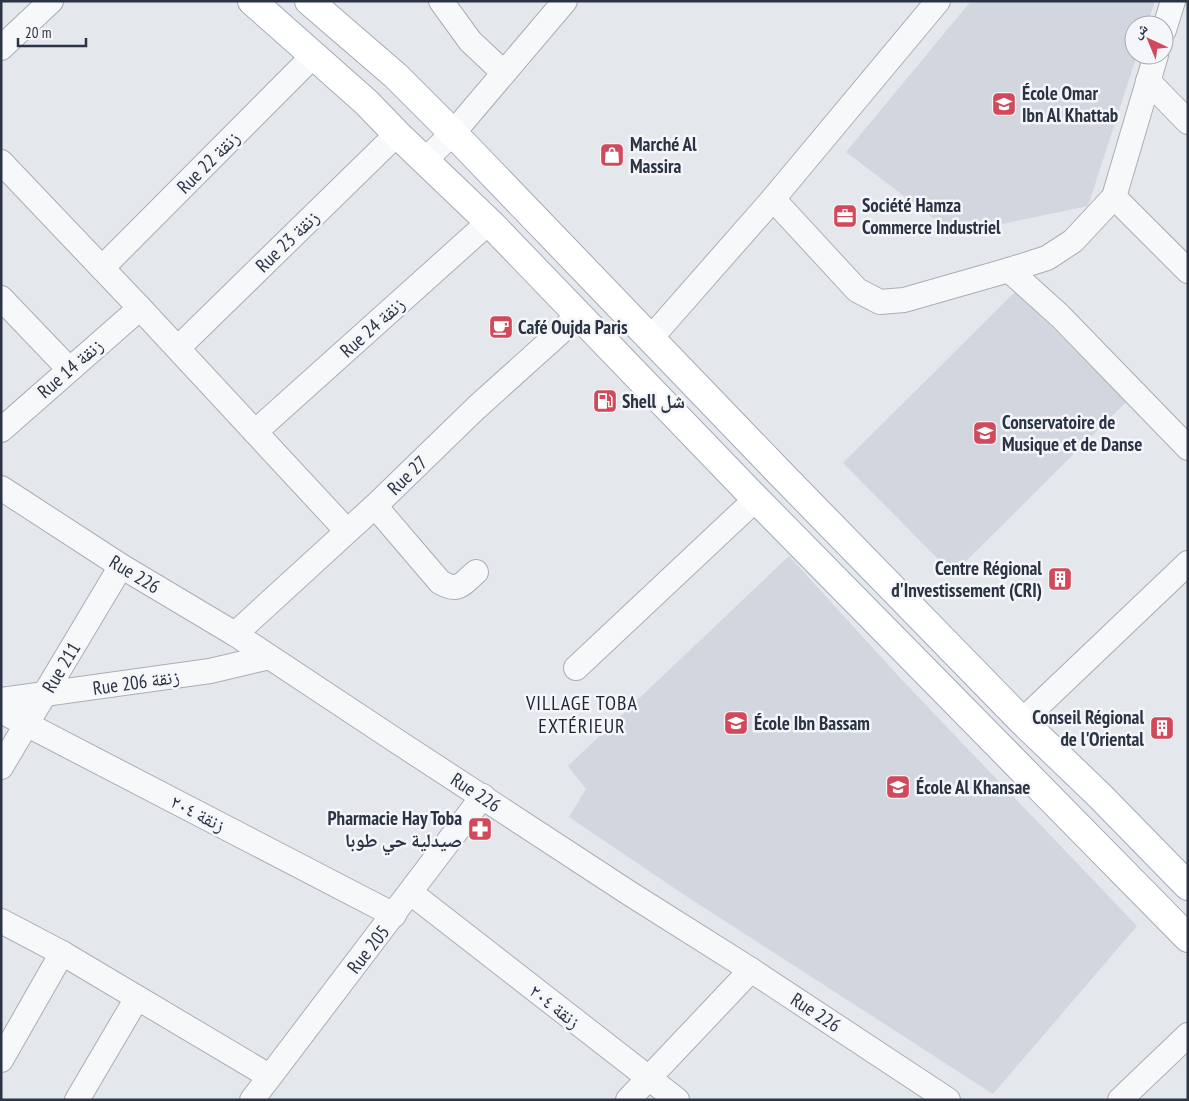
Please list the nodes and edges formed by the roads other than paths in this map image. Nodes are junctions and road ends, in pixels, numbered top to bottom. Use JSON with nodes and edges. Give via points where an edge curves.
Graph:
{"nodes":[{"id":1,"x":51,"y":1,"type":"edge"},
{"id":2,"x":252,"y":1,"type":"edge"},
{"id":3,"x":308,"y":1,"type":"edge"},
{"id":4,"x":441,"y":1,"type":"edge"},
{"id":5,"x":565,"y":1,"type":"edge"},
{"id":6,"x":938,"y":1,"type":"edge"},
{"id":7,"x":1173,"y":1,"type":"edge"},
{"id":8,"x":1169,"y":15,"type":"edge"},
{"id":9,"x":1,"y":48,"type":"edge"},
{"id":10,"x":314,"y":55,"type":"junction"},
{"id":11,"x":1153,"y":65,"type":"edge"},
{"id":12,"x":504,"y":73,"type":"junction"},
{"id":13,"x":1148,"y":81,"type":"junction"},
{"id":14,"x":1188,"y":122,"type":"edge"},
{"id":15,"x":453,"y":133,"type":"junction"},
{"id":16,"x":397,"y":134,"type":"junction"},
{"id":17,"x":425,"y":160,"type":"junction"},
{"id":18,"x":1,"y":162,"type":"edge"},
{"id":19,"x":1114,"y":197,"type":"junction"},
{"id":20,"x":773,"y":199,"type":"junction"},
{"id":21,"x":489,"y":222,"type":"junction"},
{"id":22,"x":102,"y":268,"type":"junction"},
{"id":23,"x":1009,"y":270,"type":"junction"},
{"id":24,"x":1188,"y":271,"type":"edge"},
{"id":25,"x":1,"y":298,"type":"edge"},
{"id":26,"x":140,"y":308,"type":"junction"},
{"id":27,"x":578,"y":316,"type":"junction"},
{"id":28,"x":650,"y":339,"type":"junction"},
{"id":29,"x":178,"y":348,"type":"junction"},
{"id":30,"x":69,"y":369,"type":"junction"},
{"id":31,"x":1,"y":430,"type":"edge"},
{"id":32,"x":255,"y":432,"type":"junction"},
{"id":33,"x":1188,"y":448,"type":"edge"},
{"id":34,"x":1,"y":488,"type":"edge"},
{"id":35,"x":756,"y":499,"type":"junction"},
{"id":36,"x":375,"y":506,"type":"junction"},
{"id":37,"x":347,"y":531,"type":"junction"},
{"id":38,"x":1188,"y":563,"type":"edge"},
{"id":39,"x":120,"y":566,"type":"junction"},
{"id":40,"x":476,"y":572,"type":"dead end"},
{"id":41,"x":235,"y":634,"type":"junction"},
{"id":42,"x":270,"y":657,"type":"junction"},
{"id":43,"x":576,"y":668,"type":"dead end"},
{"id":44,"x":44,"y":695,"type":"junction"},
{"id":45,"x":1,"y":700,"type":"edge"},
{"id":46,"x":1,"y":711,"type":"edge"},
{"id":47,"x":1022,"y":721,"type":"junction"},
{"id":48,"x":26,"y":724,"type":"junction"},
{"id":49,"x":1,"y":767,"type":"edge"},
{"id":50,"x":483,"y":796,"type":"junction"},
{"id":51,"x":1188,"y":886,"type":"edge"},
{"id":52,"x":411,"y":893,"type":"junction"},
{"id":53,"x":394,"y":915,"type":"junction"},
{"id":54,"x":1,"y":921,"type":"edge"},
{"id":55,"x":1188,"y":938,"type":"edge"},
{"id":56,"x":62,"y":954,"type":"junction"},
{"id":57,"x":751,"y":970,"type":"junction"},
{"id":58,"x":137,"y":998,"type":"junction"},
{"id":59,"x":1188,"y":1036,"type":"edge"},
{"id":60,"x":1,"y":1060,"type":"edge"},
{"id":61,"x":269,"y":1076,"type":"junction"},
{"id":62,"x":648,"y":1078,"type":"junction"},
{"id":63,"x":943,"y":1098,"type":"edge"},
{"id":64,"x":77,"y":1100,"type":"edge"},
{"id":65,"x":252,"y":1100,"type":"edge"},
{"id":66,"x":628,"y":1100,"type":"edge"},
{"id":67,"x":677,"y":1100,"type":"edge"},
{"id":68,"x":1120,"y":1100,"type":"edge"}],
"edges":[{"from":1,"to":9,"type":"street"},
{"from":2,"to":10,"type":"main road"},
{"from":3,"to":15,"type":"main road","via":[[396,76]]},
{"from":4,"to":12,"type":"street","via":[[470,41]]},
{"from":5,"to":12,"type":"street"},
{"from":6,"to":20,"type":"street"},
{"from":7,"to":8,"type":"street"},
{"from":10,"to":16,"type":"main road"},
{"from":10,"to":22,"type":"street","name":"Rue 22 زنقة"},
{"from":11,"to":13,"type":"street"},
{"from":12,"to":15,"type":"street"},
{"from":13,"to":14,"type":"street"},
{"from":13,"to":19,"type":"street"},
{"from":15,"to":17,"type":"street"},
{"from":15,"to":28,"type":"main road"},
{"from":16,"to":17,"type":"main road"},
{"from":16,"to":29,"type":"street","name":"Rue 23 زنقة"},
{"from":17,"to":21,"type":"main road"},
{"from":18,"to":22,"type":"street"},
{"from":19,"to":23,"type":"street","via":[[1073,241],[1047,258]]},
{"from":19,"to":24,"type":"street"},
{"from":20,"to":23,"type":"street","via":[[857,290],[880,302],[904,300]]},
{"from":20,"to":28,"type":"street"},
{"from":21,"to":27,"type":"main road"},
{"from":21,"to":32,"type":"street","name":"Rue 24 زنقة"},
{"from":22,"to":26,"type":"street"},
{"from":23,"to":33,"type":"street","via":[[1060,316]]},
{"from":25,"to":30,"type":"street"},
{"from":26,"to":29,"type":"street"},
{"from":26,"to":30,"type":"street","name":"Rue 14 زنقة"},
{"from":27,"to":35,"type":"main road"},
{"from":27,"to":36,"type":"street","name":"Rue 27","via":[[476,408]]},
{"from":28,"to":47,"type":"main road"},
{"from":29,"to":32,"type":"street"},
{"from":30,"to":31,"type":"street","name":"Rue 14 زنقة"},
{"from":32,"to":37,"type":"street"},
{"from":34,"to":39,"type":"street","name":"Rue 226"},
{"from":35,"to":43,"type":"street"},
{"from":35,"to":55,"type":"main road"},
{"from":36,"to":37,"type":"street","name":"Rue 27"},
{"from":36,"to":40,"type":"street","via":[[440,582],[459,587]]},
{"from":37,"to":41,"type":"street","name":"Rue 27"},
{"from":38,"to":47,"type":"street"},
{"from":39,"to":41,"type":"street","name":"Rue 226"},
{"from":39,"to":44,"type":"street","name":"Rue 211"},
{"from":41,"to":42,"type":"street","name":"Rue 226"},
{"from":42,"to":44,"type":"street","name":"Rue 206 زنقة","via":[[210,671]]},
{"from":42,"to":50,"type":"street","name":"Rue 226"},
{"from":44,"to":45,"type":"street","name":"Rue 206 زنقة"},
{"from":44,"to":48,"type":"street","name":"Rue 211"},
{"from":46,"to":48,"type":"street","name":"زنقة ٢٠٤"},
{"from":47,"to":51,"type":"main road"},
{"from":48,"to":49,"type":"street","name":"Rue 211"},
{"from":48,"to":53,"type":"street","name":"زنقة ٢٠٤"},
{"from":50,"to":52,"type":"street","name":"Rue 205"},
{"from":50,"to":57,"type":"street","name":"Rue 226"},
{"from":52,"to":53,"type":"street","name":"Rue 205"},
{"from":52,"to":62,"type":"street","name":"زنقة ٢٠٤"},
{"from":53,"to":61,"type":"street","name":"Rue 205"},
{"from":54,"to":56,"type":"street"},
{"from":56,"to":58,"type":"street"},
{"from":56,"to":60,"type":"street"},
{"from":57,"to":62,"type":"street"},
{"from":57,"to":63,"type":"street","name":"Rue 226"},
{"from":58,"to":61,"type":"street"},
{"from":58,"to":64,"type":"street"},
{"from":59,"to":68,"type":"street"},
{"from":61,"to":65,"type":"street","name":"Rue 205"},
{"from":62,"to":66,"type":"street"},
{"from":62,"to":67,"type":"street","name":"زنقة ٢٠٤"}]}
